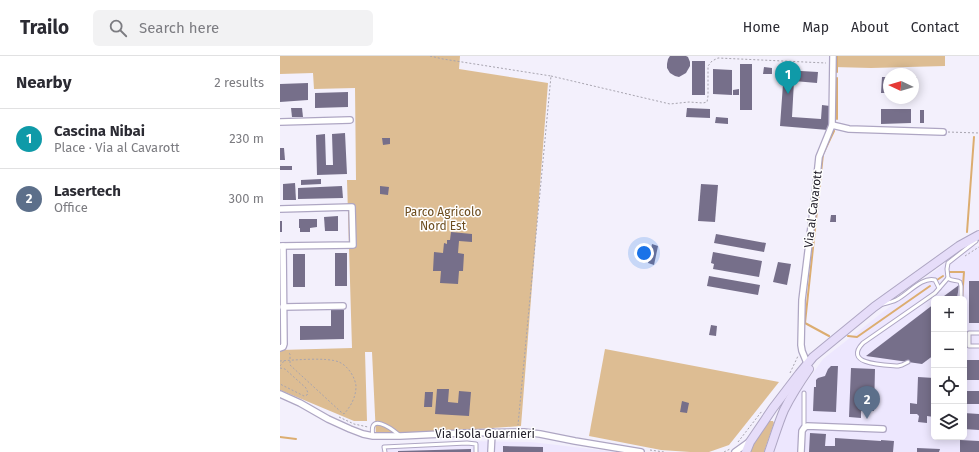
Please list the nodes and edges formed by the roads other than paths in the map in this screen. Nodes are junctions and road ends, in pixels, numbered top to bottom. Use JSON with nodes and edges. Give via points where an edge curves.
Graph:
{"nodes":[{"id":1,"x":833,"y":56,"type":"edge"},
{"id":2,"x":350,"y":120,"type":"dead end"},
{"id":3,"x":280,"y":122,"type":"edge"},
{"id":4,"x":832,"y":125,"type":"junction"},
{"id":5,"x":943,"y":132,"type":"road end"},
{"id":6,"x":280,"y":209,"type":"edge"},
{"id":7,"x":978,"y":239,"type":"edge"},
{"id":8,"x":282,"y":246,"type":"edge"},
{"id":9,"x":948,"y":278,"type":"junction"},
{"id":10,"x":940,"y":288,"type":"junction"},
{"id":11,"x":961,"y":296,"type":"edge"},
{"id":12,"x":343,"y":306,"type":"dead end"},
{"id":13,"x":283,"y":307,"type":"junction"},
{"id":14,"x":874,"y":307,"type":"junction"},
{"id":15,"x":979,"y":333,"type":"edge"},
{"id":16,"x":829,"y":344,"type":"junction"},
{"id":17,"x":979,"y":346,"type":"edge"},
{"id":18,"x":282,"y":348,"type":"edge"},
{"id":19,"x":908,"y":362,"type":"dead end"},
{"id":20,"x":807,"y":363,"type":"junction"},
{"id":21,"x":804,"y":393,"type":"dead end"},
{"id":22,"x":280,"y":394,"type":"edge"},
{"id":23,"x":804,"y":428,"type":"junction"},
{"id":24,"x":884,"y":429,"type":"dead end"},
{"id":25,"x":492,"y":432,"type":"junction"},
{"id":26,"x":373,"y":436,"type":"junction"},
{"id":27,"x":400,"y":436,"type":"junction"},
{"id":28,"x":750,"y":442,"type":"junction"},
{"id":29,"x":734,"y":450,"type":"edge"},
{"id":30,"x":385,"y":452,"type":"edge"},
{"id":31,"x":476,"y":452,"type":"edge"},
{"id":32,"x":491,"y":452,"type":"edge"},
{"id":33,"x":641,"y":452,"type":"edge"},
{"id":34,"x":746,"y":452,"type":"edge"},
{"id":35,"x":769,"y":452,"type":"edge"},
{"id":36,"x":801,"y":452,"type":"edge"}],
"edges":[{"from":1,"to":4,"type":"street","name":"Via al Cavarott"},
{"from":2,"to":3,"type":"street"},
{"from":4,"to":5,"type":"street","via":[[849,129]]},
{"from":4,"to":20,"type":"street","name":"Via al Cavarott","via":[[819,157],[802,300],[801,339]]},
{"from":6,"to":8,"type":"street","via":[[352,207],[352,246]]},
{"from":7,"to":9,"type":"lane","via":[[948,263]]},
{"from":7,"to":14,"type":"main road","via":[[960,246]]},
{"from":8,"to":13,"type":"street"},
{"from":9,"to":10,"type":"lane"},
{"from":9,"to":11,"type":"lane","via":[[960,282]]},
{"from":10,"to":14,"type":"lane","via":[[935,280],[923,281],[895,300]]},
{"from":10,"to":19,"type":"lane","via":[[863,343],[858,350],[860,359],[868,363],[898,366]]},
{"from":12,"to":13,"type":"street"},
{"from":13,"to":18,"type":"street"},
{"from":14,"to":16,"type":"main road"},
{"from":15,"to":17,"type":"lane","via":[[969,333],[969,346]]},
{"from":16,"to":20,"type":"main road"},
{"from":16,"to":35,"type":"main road","via":[[790,398]]},
{"from":20,"to":28,"type":"main road"},
{"from":21,"to":23,"type":"lane"},
{"from":22,"to":26,"type":"street","name":"Via Isola Guarnieri","via":[[350,430]]},
{"from":23,"to":24,"type":"street","via":[[807,426]]},
{"from":23,"to":36,"type":"street"},
{"from":25,"to":27,"type":"street","name":"Via Isola Guarnieri"},
{"from":25,"to":32,"type":"street"},
{"from":25,"to":33,"type":"street","name":"Via Isola Guarnieri","via":[[540,434]]},
{"from":26,"to":27,"type":"street","name":"Via Isola Guarnieri"},
{"from":26,"to":27,"type":"lane","via":[[374,424],[378,423]]},
{"from":28,"to":29,"type":"street"},
{"from":28,"to":34,"type":"main road"},
{"from":30,"to":31,"type":"lane","via":[[384,447],[467,443],[476,444]]}]}
